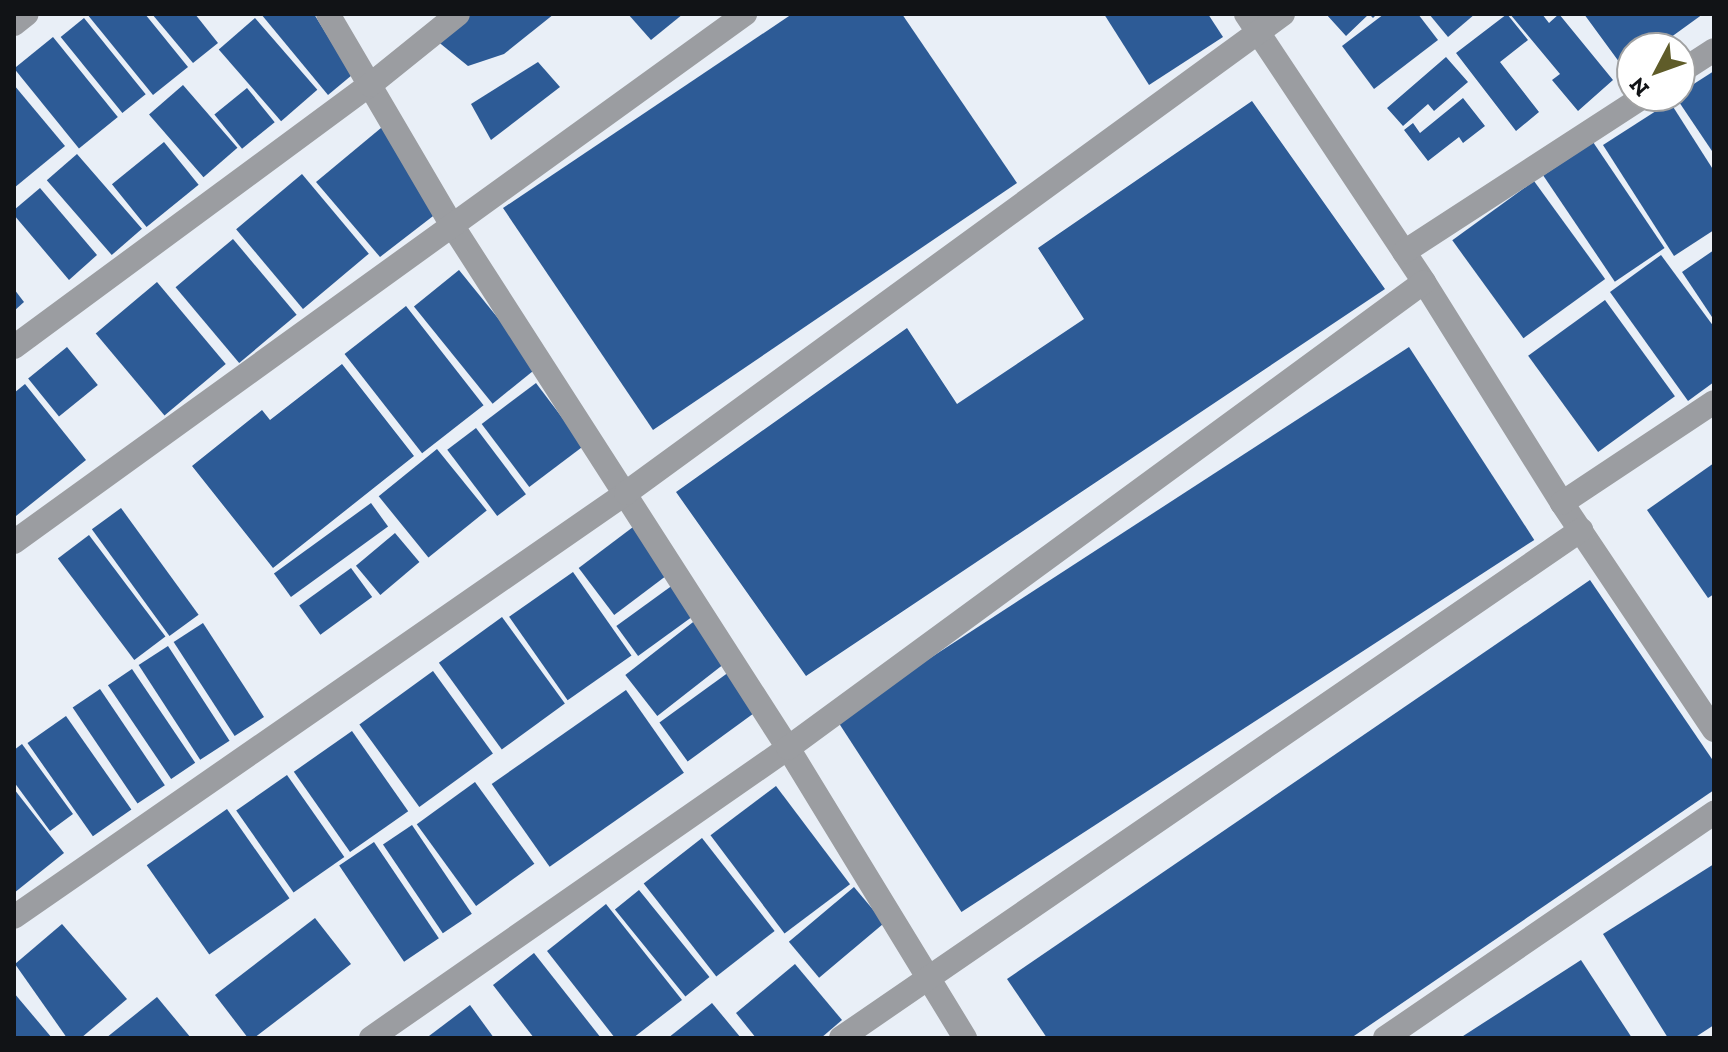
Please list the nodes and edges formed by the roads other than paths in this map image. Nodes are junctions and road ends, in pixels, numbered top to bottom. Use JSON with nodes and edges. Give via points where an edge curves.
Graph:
{"nodes":[{"id":1,"x":27,"y":14,"type":"edge"},
{"id":2,"x":328,"y":14,"type":"edge"},
{"id":3,"x":458,"y":14,"type":"edge"},
{"id":4,"x":745,"y":14,"type":"edge"},
{"id":5,"x":1283,"y":14,"type":"edge"},
{"id":6,"x":1252,"y":22,"type":"edge"},
{"id":7,"x":14,"y":24,"type":"edge"},
{"id":8,"x":1714,"y":50,"type":"edge"},
{"id":9,"x":1696,"y":62,"type":"edge"},
{"id":10,"x":370,"y":85,"type":"junction"},
{"id":11,"x":1619,"y":112,"type":"edge"},
{"id":12,"x":452,"y":225,"type":"junction"},
{"id":13,"x":1404,"y":252,"type":"junction"},
{"id":14,"x":1424,"y":282,"type":"junction"},
{"id":15,"x":14,"y":347,"type":"edge"},
{"id":16,"x":1714,"y":402,"type":"edge"},
{"id":17,"x":626,"y":493,"type":"junction"},
{"id":18,"x":1562,"y":503,"type":"junction"},
{"id":19,"x":1581,"y":530,"type":"junction"},
{"id":20,"x":14,"y":542,"type":"edge"},
{"id":21,"x":1714,"y":730,"type":"edge"},
{"id":22,"x":788,"y":748,"type":"junction"},
{"id":23,"x":1714,"y":813,"type":"edge"},
{"id":24,"x":14,"y":917,"type":"edge"},
{"id":25,"x":927,"y":977,"type":"junction"},
{"id":26,"x":371,"y":1038,"type":"edge"},
{"id":27,"x":841,"y":1038,"type":"edge"},
{"id":28,"x":965,"y":1038,"type":"edge"},
{"id":29,"x":1385,"y":1038,"type":"edge"}],
"edges":[{"from":1,"to":7,"type":"street"},
{"from":2,"to":10,"type":"street"},
{"from":3,"to":10,"type":"street"},
{"from":4,"to":12,"type":"street"},
{"from":5,"to":6,"type":"street"},
{"from":6,"to":13,"type":"street"},
{"from":6,"to":17,"type":"street"},
{"from":8,"to":9,"type":"street"},
{"from":10,"to":12,"type":"street"},
{"from":10,"to":15,"type":"street"},
{"from":11,"to":13,"type":"street"},
{"from":12,"to":17,"type":"street"},
{"from":12,"to":20,"type":"street"},
{"from":13,"to":14,"type":"street"},
{"from":14,"to":18,"type":"street"},
{"from":14,"to":22,"type":"street"},
{"from":16,"to":18,"type":"street"},
{"from":17,"to":22,"type":"street"},
{"from":17,"to":24,"type":"street"},
{"from":18,"to":19,"type":"street"},
{"from":19,"to":21,"type":"street"},
{"from":19,"to":25,"type":"street"},
{"from":22,"to":25,"type":"street"},
{"from":22,"to":26,"type":"street"},
{"from":23,"to":29,"type":"street"},
{"from":25,"to":27,"type":"street"},
{"from":25,"to":28,"type":"street"}]}
